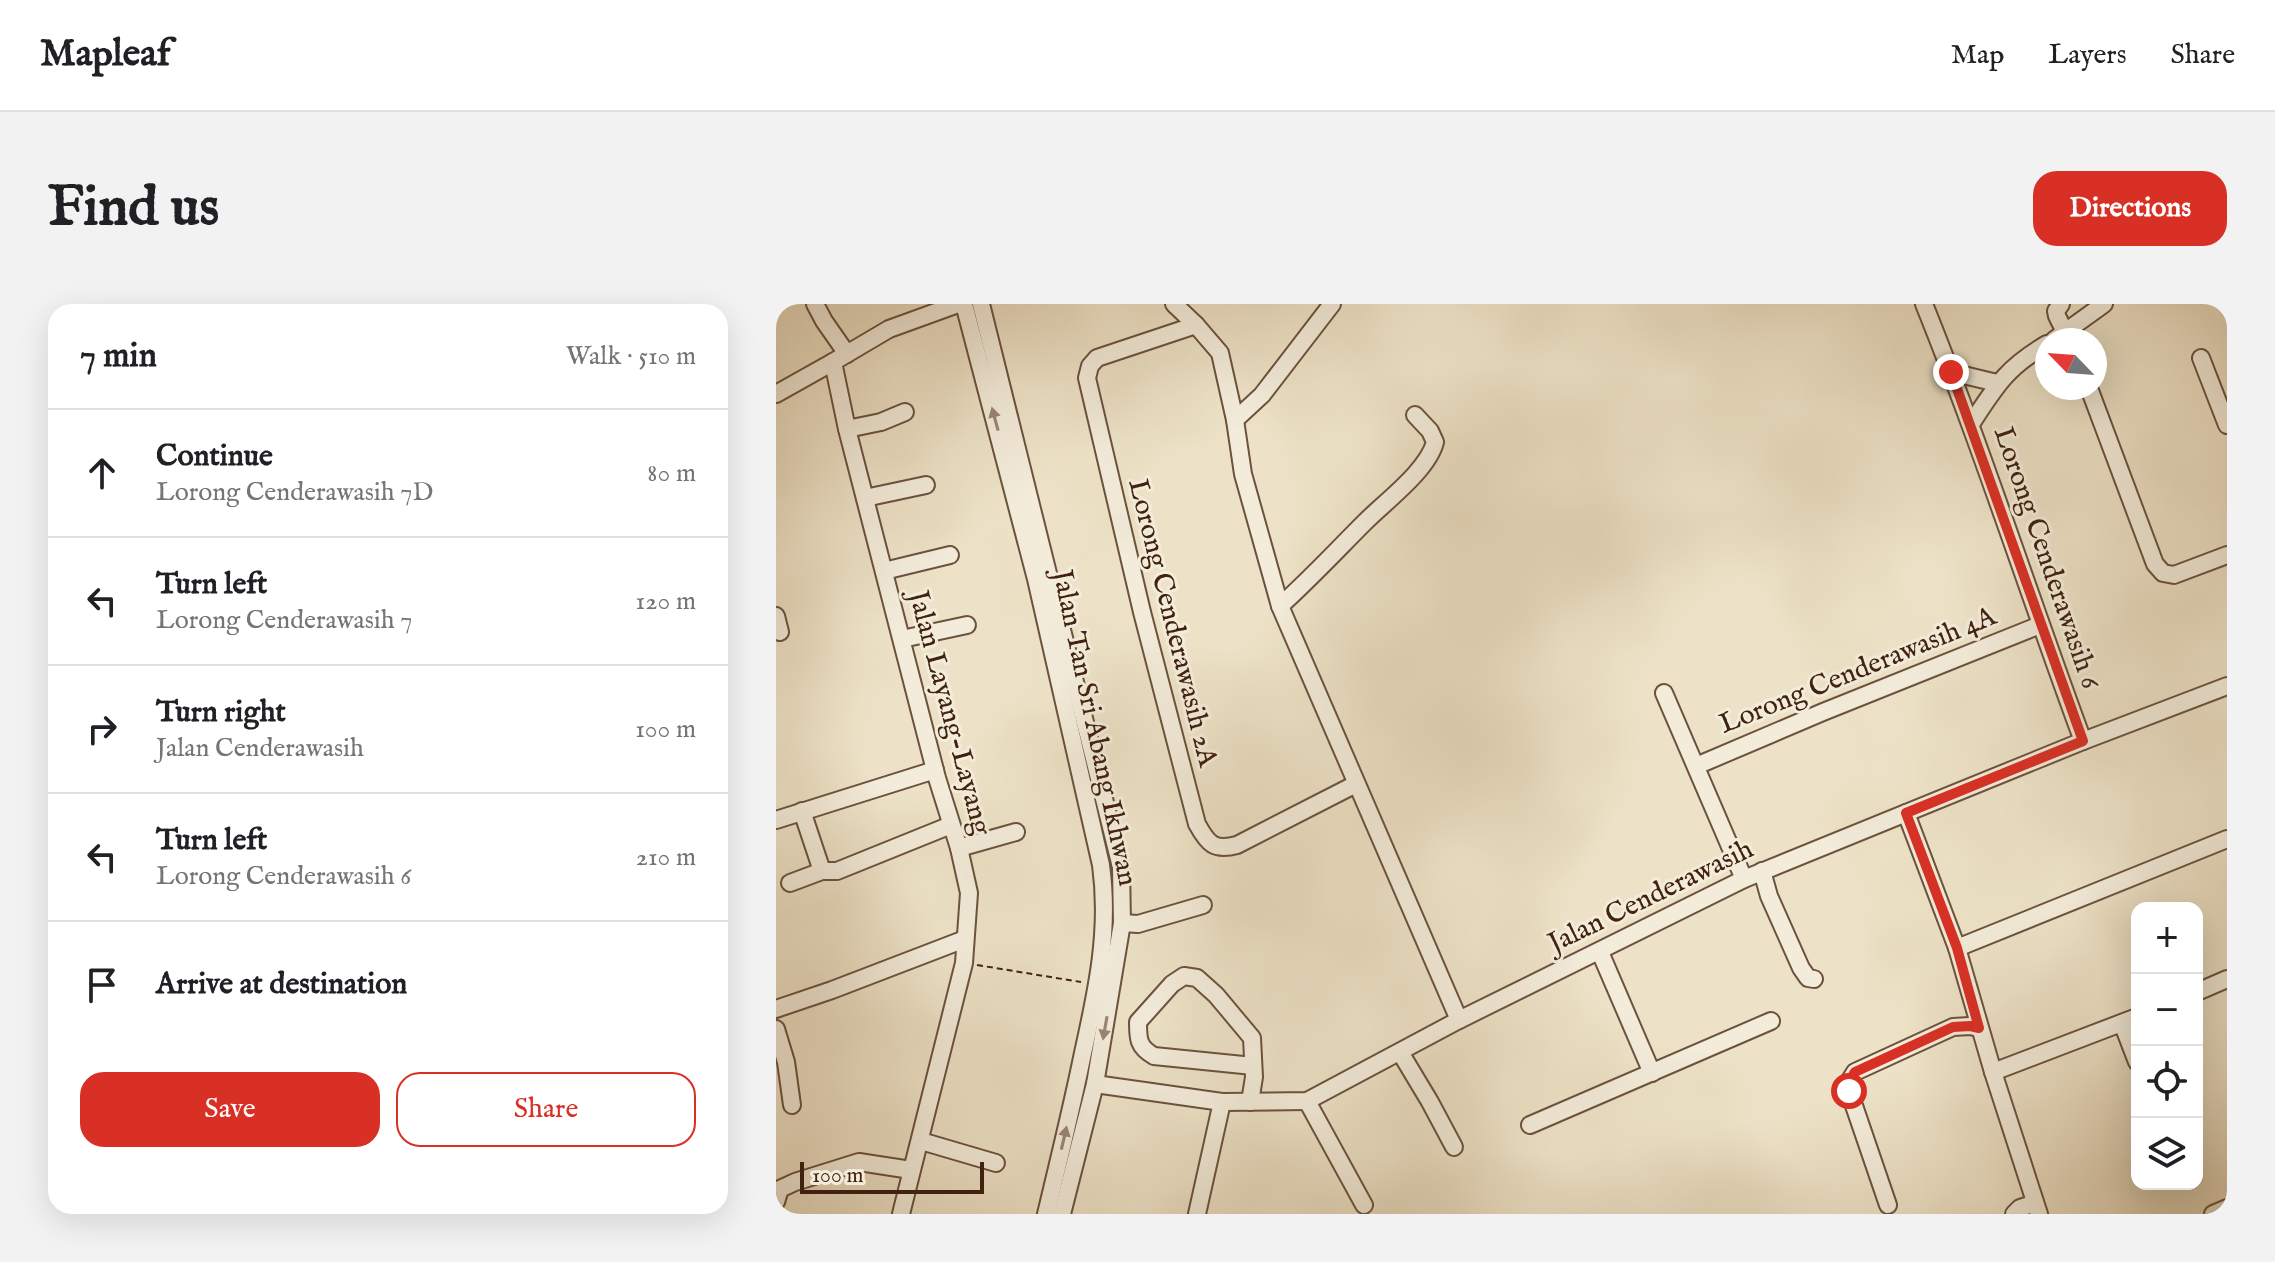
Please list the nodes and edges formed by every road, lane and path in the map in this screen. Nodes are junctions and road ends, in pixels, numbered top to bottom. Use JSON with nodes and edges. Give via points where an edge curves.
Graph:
{"nodes":[{"id":1,"x":815,"y":304,"type":"edge"},
{"id":2,"x":958,"y":304,"type":"edge"},
{"id":3,"x":964,"y":304,"type":"edge"},
{"id":4,"x":981,"y":304,"type":"edge"},
{"id":5,"x":1174,"y":304,"type":"edge"},
{"id":6,"x":1332,"y":304,"type":"edge"},
{"id":7,"x":1924,"y":304,"type":"edge"},
{"id":8,"x":2061,"y":304,"type":"edge"},
{"id":9,"x":2104,"y":304,"type":"edge"},
{"id":10,"x":1196,"y":325,"type":"junction"},
{"id":11,"x":2060,"y":328,"type":"edge"},
{"id":12,"x":2075,"y":328,"type":"edge"},
{"id":13,"x":2035,"y":351,"type":"edge"},
{"id":14,"x":840,"y":358,"type":"junction"},
{"id":15,"x":2201,"y":358,"type":"dead end"},
{"id":16,"x":1951,"y":372,"type":"junction"},
{"id":17,"x":1997,"y":383,"type":"junction"},
{"id":18,"x":776,"y":394,"type":"edge"},
{"id":19,"x":2094,"y":400,"type":"edge"},
{"id":20,"x":905,"y":412,"type":"dead end"},
{"id":21,"x":1415,"y":415,"type":"dead end"},
{"id":22,"x":1235,"y":420,"type":"junction"},
{"id":23,"x":1971,"y":424,"type":"junction"},
{"id":24,"x":2227,"y":425,"type":"edge"},
{"id":25,"x":847,"y":429,"type":"junction"},
{"id":26,"x":926,"y":485,"type":"dead end"},
{"id":27,"x":865,"y":498,"type":"junction"},
{"id":28,"x":950,"y":555,"type":"dead end"},
{"id":29,"x":2227,"y":555,"type":"edge"},
{"id":30,"x":884,"y":571,"type":"junction"},
{"id":31,"x":1280,"y":606,"type":"junction"},
{"id":32,"x":967,"y":625,"type":"dead end"},
{"id":33,"x":2040,"y":625,"type":"junction"},
{"id":34,"x":902,"y":639,"type":"junction"},
{"id":35,"x":2227,"y":686,"type":"edge"},
{"id":36,"x":1664,"y":693,"type":"dead end"},
{"id":37,"x":2083,"y":741,"type":"junction"},
{"id":38,"x":1696,"y":766,"type":"junction"},
{"id":39,"x":935,"y":770,"type":"junction"},
{"id":40,"x":1356,"y":784,"type":"junction"},
{"id":41,"x":802,"y":811,"type":"junction"},
{"id":42,"x":1906,"y":813,"type":"junction"},
{"id":43,"x":776,"y":820,"type":"edge"},
{"id":44,"x":951,"y":825,"type":"junction"},
{"id":45,"x":1016,"y":832,"type":"dead end"},
{"id":46,"x":2227,"y":839,"type":"edge"},
{"id":47,"x":959,"y":848,"type":"junction"},
{"id":48,"x":822,"y":871,"type":"junction"},
{"id":49,"x":1762,"y":871,"type":"junction"},
{"id":50,"x":1744,"y":879,"type":"junction"},
{"id":51,"x":790,"y":883,"type":"dead end"},
{"id":52,"x":1203,"y":905,"type":"dead end"},
{"id":53,"x":1122,"y":923,"type":"junction"},
{"id":54,"x":965,"y":939,"type":"junction"},
{"id":55,"x":1957,"y":948,"type":"junction"},
{"id":56,"x":1600,"y":952,"type":"junction"},
{"id":57,"x":964,"y":963,"type":"junction"},
{"id":58,"x":1814,"y":979,"type":"dead end"},
{"id":59,"x":2227,"y":979,"type":"edge"},
{"id":60,"x":1098,"y":985,"type":"junction"},
{"id":61,"x":2203,"y":989,"type":"edge"},
{"id":62,"x":776,"y":1009,"type":"edge"},
{"id":63,"x":1459,"y":1020,"type":"junction"},
{"id":64,"x":2129,"y":1020,"type":"edge"},
{"id":65,"x":1771,"y":1021,"type":"dead end"},
{"id":66,"x":1979,"y":1028,"type":"junction"},
{"id":67,"x":776,"y":1029,"type":"edge"},
{"id":68,"x":2134,"y":1046,"type":"edge"},
{"id":69,"x":1400,"y":1052,"type":"junction"},
{"id":70,"x":1253,"y":1066,"type":"junction"},
{"id":71,"x":1993,"y":1072,"type":"junction"},
{"id":72,"x":1652,"y":1073,"type":"junction"},
{"id":73,"x":1095,"y":1084,"type":"junction"},
{"id":74,"x":1307,"y":1101,"type":"junction"},
{"id":75,"x":1222,"y":1102,"type":"junction"},
{"id":76,"x":1250,"y":1102,"type":"junction"},
{"id":77,"x":792,"y":1105,"type":"dead end"},
{"id":78,"x":1530,"y":1125,"type":"dead end"},
{"id":79,"x":921,"y":1141,"type":"junction"},
{"id":80,"x":1454,"y":1147,"type":"dead end"},
{"id":81,"x":996,"y":1163,"type":"dead end"},
{"id":82,"x":911,"y":1170,"type":"junction"},
{"id":83,"x":776,"y":1204,"type":"edge"},
{"id":84,"x":1364,"y":1205,"type":"dead end"},
{"id":85,"x":1888,"y":1205,"type":"dead end"},
{"id":86,"x":2227,"y":1208,"type":"edge"},
{"id":87,"x":2037,"y":1209,"type":"edge"},
{"id":88,"x":778,"y":1214,"type":"edge"},
{"id":89,"x":901,"y":1214,"type":"edge"},
{"id":90,"x":1046,"y":1214,"type":"edge"},
{"id":91,"x":1062,"y":1214,"type":"edge"},
{"id":92,"x":1197,"y":1214,"type":"edge"},
{"id":93,"x":2014,"y":1214,"type":"edge"},
{"id":94,"x":2213,"y":1214,"type":"edge"}],
"edges":[{"from":1,"to":14,"type":"street"},
{"from":2,"to":14,"type":"street","via":[[889,329]]},
{"from":60,"to":3,"type":"street","name":"Jalan Tan Sri Abang Ikhwan","one_way":true,"via":[[1105,936],[1101,865],[1036,579]]},
{"from":4,"to":53,"type":"street","name":"Jalan Tan Sri Abang Ikhwan","via":[[1121,867]]},
{"from":5,"to":10,"type":"street"},
{"from":6,"to":22,"type":"street","via":[[1262,395]]},
{"from":7,"to":16,"type":"street","name":"Lorong Cenderawasih 6"},
{"from":8,"to":11,"type":"street","via":[[2056,311]]},
{"from":9,"to":12,"type":"street"},
{"from":10,"to":22,"type":"street","via":[[1220,353]]},
{"from":10,"to":40,"type":"street","name":"Lorong Cenderawasih 2A","via":[[1097,358],[1087,378],[1197,824],[1215,846],[1237,845]]},
{"from":13,"to":17,"type":"street"},
{"from":14,"to":18,"type":"street"},
{"from":14,"to":25,"type":"street","name":"Jalan Layang-Layang"},
{"from":15,"to":24,"type":"street"},
{"from":16,"to":17,"type":"street"},
{"from":16,"to":23,"type":"street","name":"Lorong Cenderawasih 6"},
{"from":17,"to":23,"type":"street"},
{"from":19,"to":29,"type":"street","via":[[2155,564],[2174,575]]},
{"from":20,"to":25,"type":"street"},
{"from":21,"to":31,"type":"street","via":[[1430,431],[1432,452]]},
{"from":22,"to":31,"type":"street","via":[[1243,474]]},
{"from":23,"to":33,"type":"street","name":"Lorong Cenderawasih 6"},
{"from":25,"to":27,"type":"street","name":"Jalan Layang-Layang"},
{"from":26,"to":27,"type":"street"},
{"from":27,"to":30,"type":"street","name":"Jalan Layang-Layang"},
{"from":28,"to":30,"type":"street"},
{"from":30,"to":34,"type":"street","name":"Jalan Layang-Layang"},
{"from":31,"to":40,"type":"street"},
{"from":32,"to":34,"type":"street"},
{"from":33,"to":37,"type":"street","name":"Lorong Cenderawasih 6"},
{"from":33,"to":38,"type":"street","name":"Lorong Cenderawasih 4A"},
{"from":34,"to":39,"type":"street","name":"Jalan Layang-Layang"},
{"from":35,"to":37,"type":"street","name":"Jalan Cenderawasih"},
{"from":36,"to":38,"type":"street"},
{"from":37,"to":42,"type":"street","name":"Jalan Cenderawasih"},
{"from":38,"to":50,"type":"street"},
{"from":39,"to":41,"type":"street"},
{"from":39,"to":44,"type":"street","name":"Jalan Layang-Layang"},
{"from":40,"to":63,"type":"street"},
{"from":41,"to":43,"type":"street"},
{"from":41,"to":48,"type":"street"},
{"from":42,"to":49,"type":"street","name":"Jalan Cenderawasih"},
{"from":42,"to":55,"type":"street"},
{"from":44,"to":47,"type":"street","name":"Jalan Layang-Layang"},
{"from":44,"to":48,"type":"street","via":[[837,871]]},
{"from":45,"to":47,"type":"street"},
{"from":46,"to":55,"type":"street"},
{"from":47,"to":54,"type":"street","name":"Jalan Layang-Layang","via":[[969,893]]},
{"from":48,"to":51,"type":"street"},
{"from":49,"to":50,"type":"street","name":"Jalan Cenderawasih"},
{"from":49,"to":58,"type":"street","via":[[1801,968]]},
{"from":50,"to":56,"type":"street","name":"Jalan Cenderawasih"},
{"from":52,"to":53,"type":"street","via":[[1138,924]]},
{"from":53,"to":73,"type":"street","name":"Jalan Tan Sri Abang Ikhwan","one_way":true},
{"from":54,"to":57,"type":"street","name":"Jalan Layang-Layang"},
{"from":54,"to":62,"type":"street"},
{"from":55,"to":66,"type":"street"},
{"from":56,"to":63,"type":"street","name":"Jalan Cenderawasih"},
{"from":56,"to":72,"type":"street"},
{"from":57,"to":60,"type":"path"},
{"from":57,"to":79,"type":"street","name":"Jalan Layang-Layang"},
{"from":59,"to":61,"type":"street"},
{"from":90,"to":60,"type":"street","name":"Jalan Tan Sri Abang Ikhwan","one_way":true},
{"from":63,"to":69,"type":"street","name":"Jalan Cenderawasih"},
{"from":64,"to":68,"type":"street"},
{"from":64,"to":71,"type":"street"},
{"from":65,"to":72,"type":"street"},
{"from":66,"to":71,"type":"street"},
{"from":66,"to":85,"type":"street","via":[[1953,1027],[1855,1072],[1850,1080],[1849,1091]]},
{"from":67,"to":77,"type":"street"},
{"from":69,"to":74,"type":"street","name":"Jalan Cenderawasih"},
{"from":69,"to":80,"type":"street"},
{"from":70,"to":70,"type":"street","via":[[1252,1038],[1197,978],[1184,976],[1172,984],[1138,1022],[1144,1050],[1154,1056]]},
{"from":70,"to":76,"type":"street"},
{"from":71,"to":87,"type":"street"},
{"from":72,"to":78,"type":"street"},
{"from":73,"to":75,"type":"street","name":"Jalan Cenderawasih"},
{"from":73,"to":91,"type":"street"},
{"from":74,"to":76,"type":"street","name":"Jalan Cenderawasih"},
{"from":74,"to":84,"type":"street"},
{"from":75,"to":76,"type":"street","name":"Jalan Cenderawasih"},
{"from":75,"to":92,"type":"street"},
{"from":79,"to":81,"type":"street"},
{"from":79,"to":82,"type":"street","name":"Jalan Layang-Layang"},
{"from":82,"to":83,"type":"street","via":[[859,1162],[780,1189]]},
{"from":82,"to":89,"type":"street","name":"Jalan Layang-Layang"},
{"from":83,"to":88,"type":"street"},
{"from":86,"to":94,"type":"street"},
{"from":87,"to":93,"type":"street","via":[[2020,1208]]}]}
